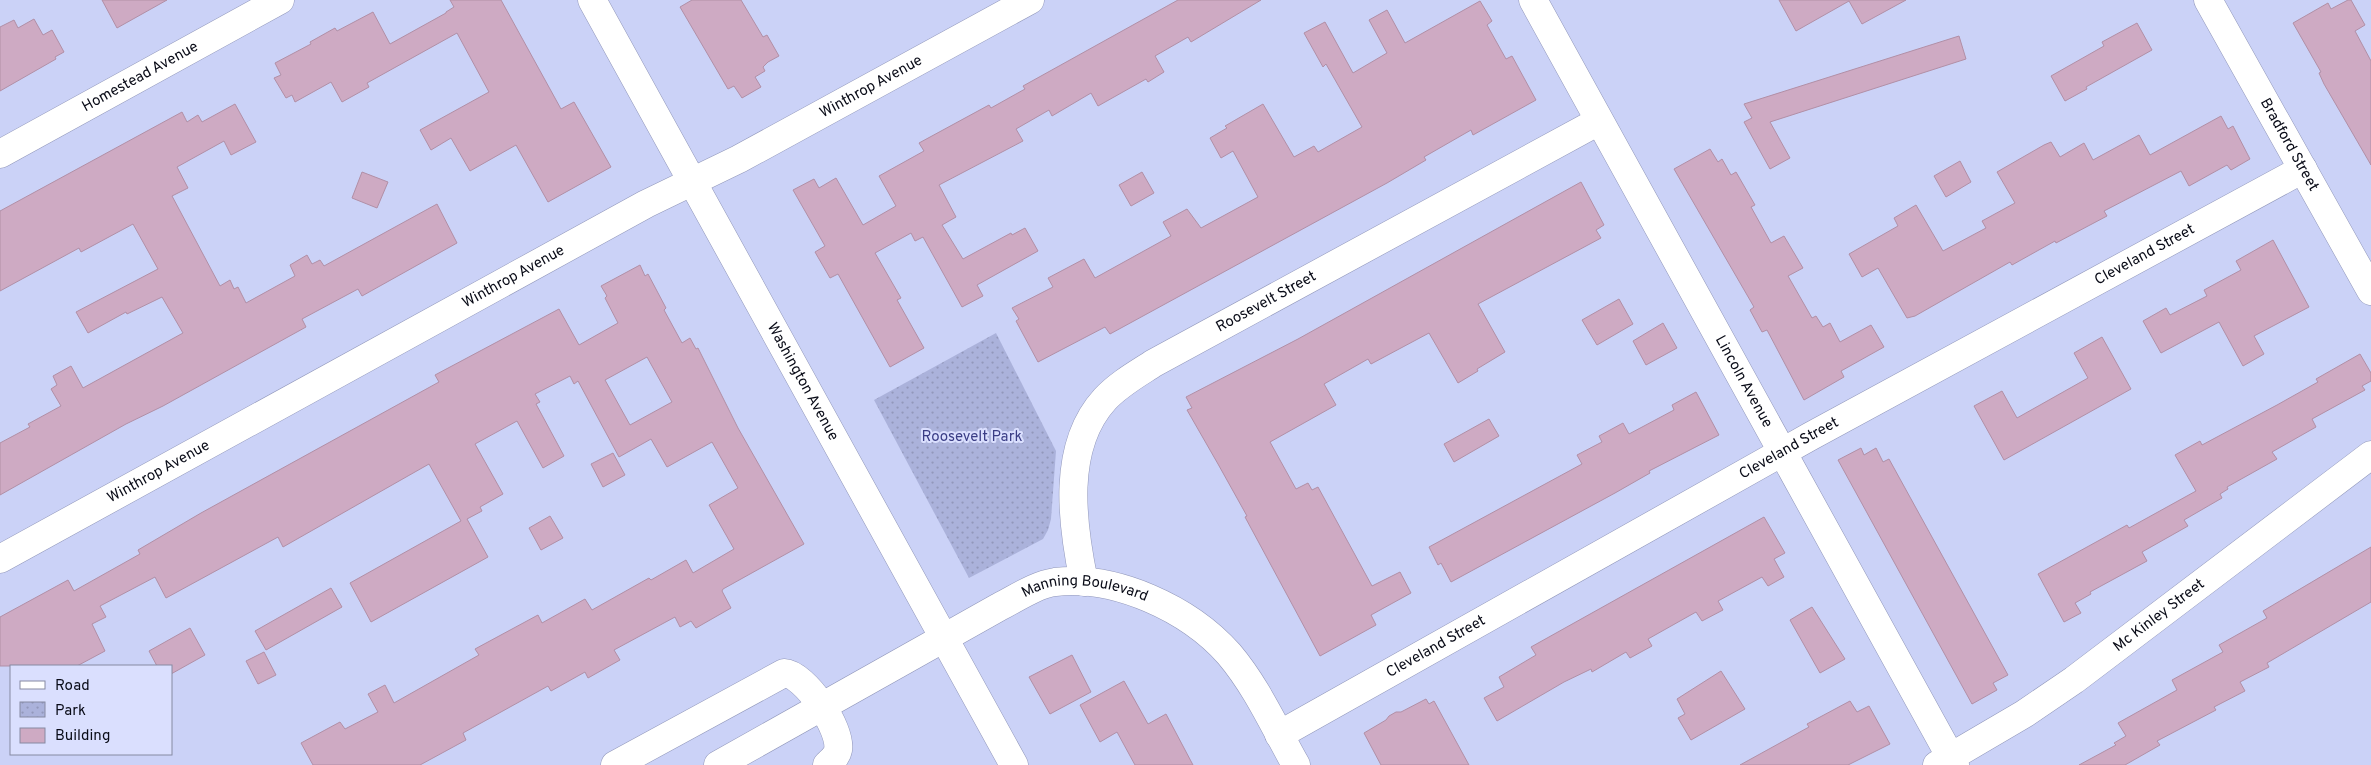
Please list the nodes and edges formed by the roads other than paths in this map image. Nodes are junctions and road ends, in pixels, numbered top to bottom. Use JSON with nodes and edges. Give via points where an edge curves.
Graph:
{"nodes":[{"id":1,"x":280,"y":0,"type":"edge"},
{"id":2,"x":592,"y":0,"type":"edge"},
{"id":3,"x":1030,"y":0,"type":"edge"},
{"id":4,"x":1533,"y":0,"type":"edge"},
{"id":5,"x":2208,"y":0,"type":"edge"},
{"id":6,"x":1599,"y":121,"type":"junction"},
{"id":7,"x":0,"y":154,"type":"edge"},
{"id":8,"x":2303,"y":169,"type":"junction"},
{"id":9,"x":692,"y":180,"type":"junction"},
{"id":10,"x":2371,"y":290,"type":"edge"},
{"id":11,"x":1782,"y":452,"type":"junction"},
{"id":12,"x":2371,"y":455,"type":"edge"},
{"id":13,"x":0,"y":559,"type":"edge"},
{"id":14,"x":1084,"y":582,"type":"junction"},
{"id":15,"x":944,"y":638,"type":"junction"},
{"id":16,"x":821,"y":707,"type":"junction"},
{"id":17,"x":1279,"y":735,"type":"junction"},
{"id":18,"x":1948,"y":763,"type":"edge"},
{"id":19,"x":615,"y":765,"type":"edge"},
{"id":20,"x":718,"y":765,"type":"edge"},
{"id":21,"x":827,"y":765,"type":"edge"},
{"id":22,"x":1014,"y":765,"type":"edge"},
{"id":23,"x":1296,"y":765,"type":"edge"}],
"edges":[{"from":1,"to":7,"type":"street","name":"Homestead Avenue"},
{"from":2,"to":9,"type":"street","name":"Washington Avenue"},
{"from":3,"to":9,"type":"street","name":"Winthrop Avenue","via":[[739,159]]},
{"from":4,"to":6,"type":"street","name":"Lincoln Avenue"},
{"from":5,"to":8,"type":"street","name":"Bradford Street"},
{"from":6,"to":11,"type":"street","name":"Lincoln Avenue"},
{"from":6,"to":14,"type":"street","name":"Roosevelt Street","via":[[1154,363],[1114,390],[1087,427],[1075,473],[1077,549]]},
{"from":8,"to":10,"type":"street","name":"Bradford Street"},
{"from":8,"to":11,"type":"street","name":"Cleveland Street"},
{"from":9,"to":13,"type":"street","name":"Winthrop Avenue"},
{"from":9,"to":15,"type":"street","name":"Washington Avenue"},
{"from":11,"to":17,"type":"street","name":"Cleveland Street"},
{"from":11,"to":18,"type":"street","name":"Lincoln Avenue"},
{"from":12,"to":18,"type":"street","name":"Mc Kinley Street","via":[[2074,680]]},
{"from":14,"to":15,"type":"street","name":"Manning Boulevard","via":[[1046,584]]},
{"from":14,"to":17,"type":"street","name":"Manning Boulevard","via":[[1127,590],[1198,627],[1236,664]]},
{"from":15,"to":16,"type":"street","name":"Manning Boulevard"},
{"from":15,"to":22,"type":"street","name":"Washington Avenue"},
{"from":16,"to":19,"type":"street","via":[[800,679],[781,673]]},
{"from":16,"to":20,"type":"street","name":"Manning Boulevard"},
{"from":16,"to":21,"type":"street","via":[[833,727],[839,749]]},
{"from":17,"to":23,"type":"street","name":"Manning Boulevard"}]}
